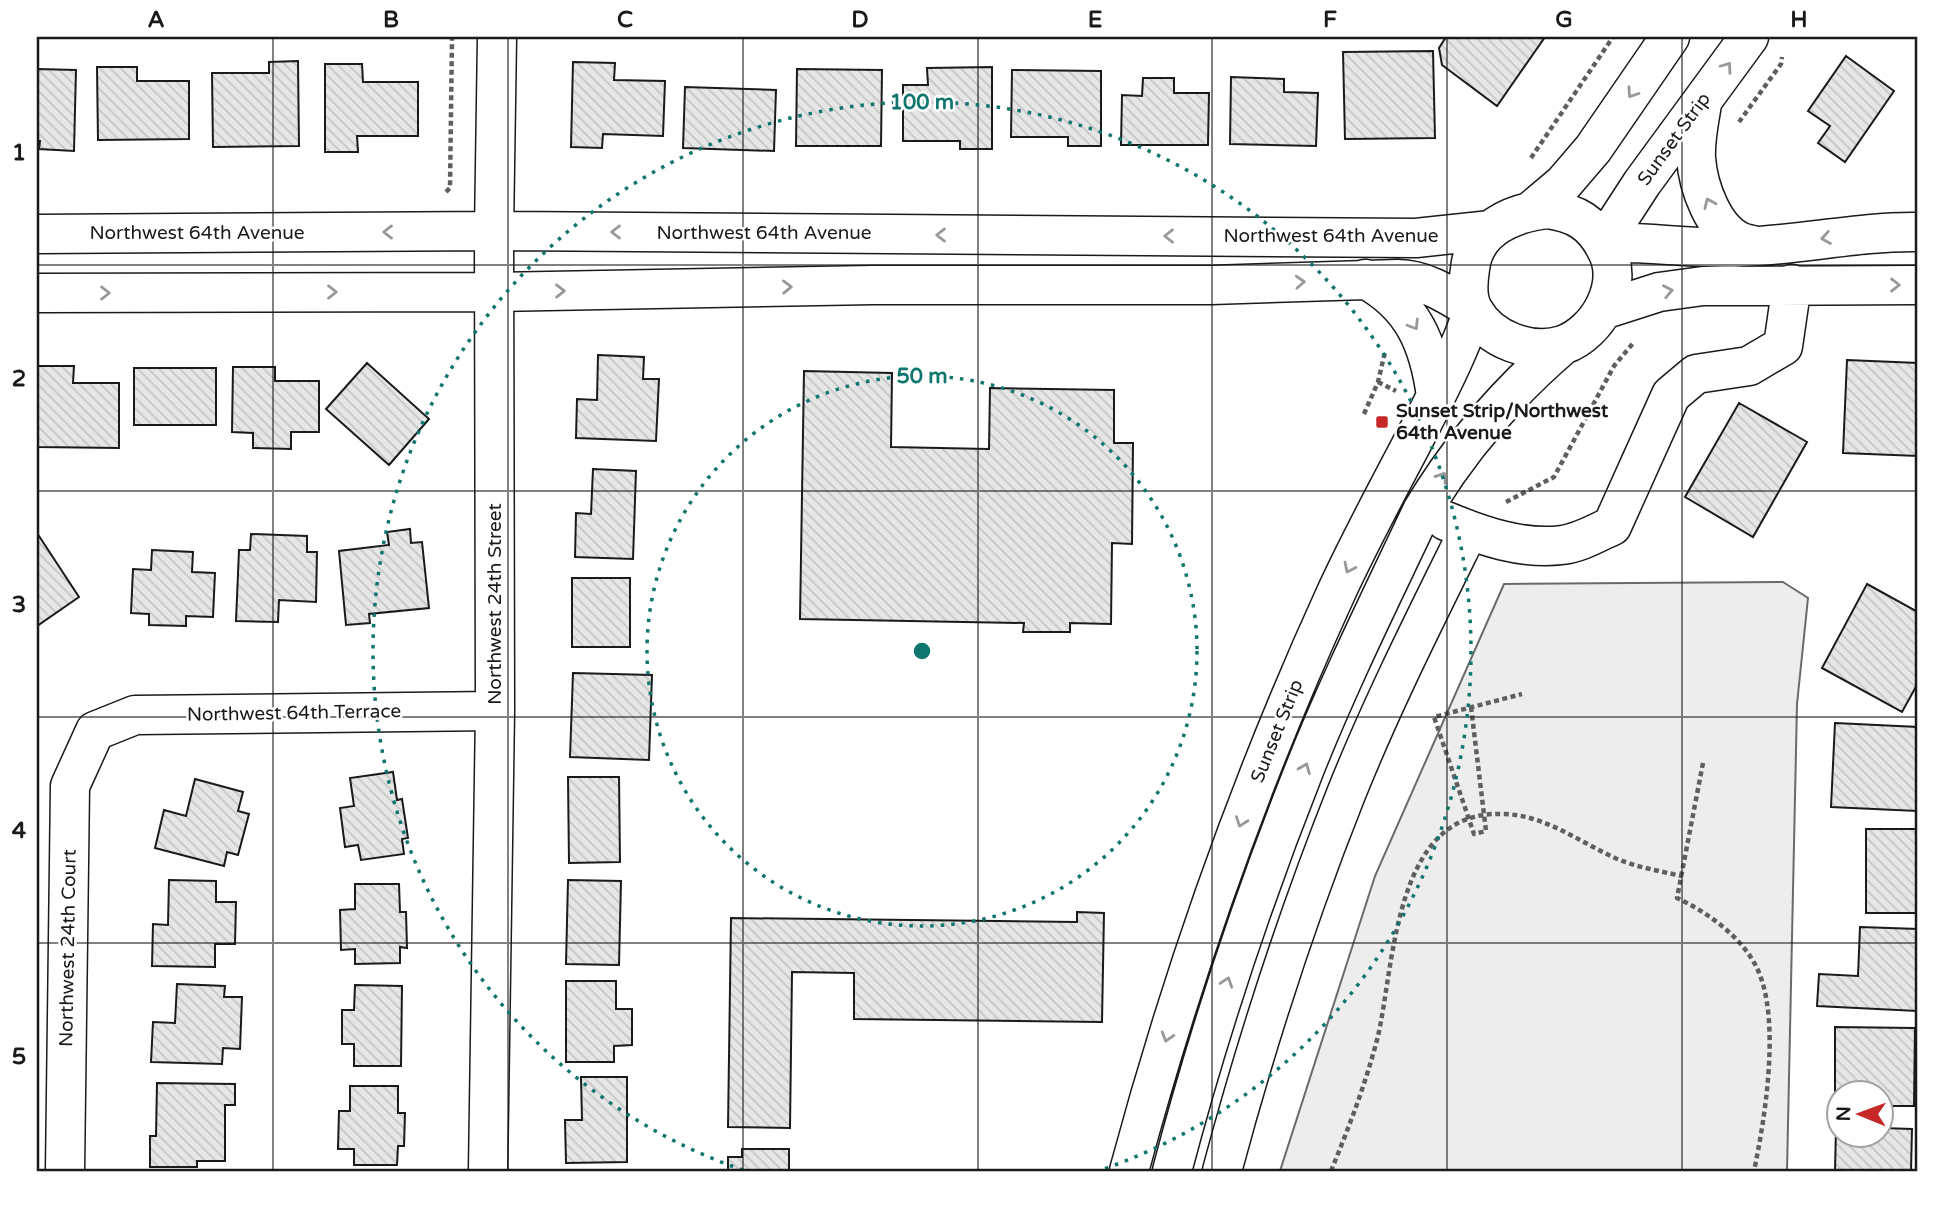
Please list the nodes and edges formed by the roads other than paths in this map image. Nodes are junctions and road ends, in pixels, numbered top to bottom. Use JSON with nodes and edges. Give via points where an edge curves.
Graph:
{"nodes":[{"id":1,"x":497,"y":37,"type":"edge"},
{"id":2,"x":1670,"y":37,"type":"edge"},
{"id":3,"x":1749,"y":37,"type":"edge"},
{"id":4,"x":1702,"y":101,"type":"junction"},
{"id":5,"x":1531,"y":211,"type":"junction"},
{"id":6,"x":1491,"y":230,"type":"junction"},
{"id":7,"x":494,"y":232,"type":"junction"},
{"id":8,"x":1918,"y":232,"type":"edge"},
{"id":9,"x":37,"y":234,"type":"edge"},
{"id":10,"x":1603,"y":243,"type":"junction"},
{"id":11,"x":1757,"y":246,"type":"junction"},
{"id":12,"x":1366,"y":279,"type":"junction"},
{"id":13,"x":1792,"y":284,"type":"junction"},
{"id":14,"x":1918,"y":285,"type":"edge"},
{"id":15,"x":494,"y":292,"type":"junction"},
{"id":16,"x":37,"y":293,"type":"edge"},
{"id":17,"x":1473,"y":310,"type":"junction"},
{"id":18,"x":1603,"y":310,"type":"junction"},
{"id":19,"x":1563,"y":345,"type":"junction"},
{"id":20,"x":1436,"y":396,"type":"junction"},
{"id":21,"x":1422,"y":511,"type":"junction"},
{"id":22,"x":1469,"y":530,"type":"junction"},
{"id":23,"x":495,"y":711,"type":"junction"},
{"id":24,"x":95,"y":731,"type":"joint"},
{"id":25,"x":1249,"y":919,"type":"junction"},
{"id":26,"x":1294,"y":936,"type":"junction"},
{"id":27,"x":1147,"y":1105,"type":"junction"},
{"id":28,"x":1186,"y":1118,"type":"junction"},
{"id":29,"x":65,"y":1171,"type":"edge"},
{"id":30,"x":488,"y":1171,"type":"edge"},
{"id":31,"x":1129,"y":1171,"type":"edge"},
{"id":32,"x":1172,"y":1171,"type":"edge"},
{"id":33,"x":1222,"y":1171,"type":"edge"}],
"edges":[{"from":1,"to":7,"type":"street","name":"Northwest 24th Street"},
{"from":2,"to":5,"type":"street","one_way":true,"via":[[1593,149],[1563,184]]},
{"from":4,"to":3,"type":"street","name":"Sunset Strip","one_way":true},
{"from":4,"to":10,"type":"street","name":"Sunset Strip"},
{"from":11,"to":4,"type":"street","one_way":true,"via":[[1740,242],[1729,233],[1708,204],[1696,158]]},
{"from":5,"to":6,"type":"street","via":[[1505,219]]},
{"from":5,"to":10,"type":"street","via":[[1572,214],[1594,229]]},
{"from":6,"to":7,"type":"street","name":"Northwest 64th Avenue","one_way":true,"via":[[1416,238]]},
{"from":6,"to":17,"type":"street","via":[[1470,263]]},
{"from":7,"to":9,"type":"street","name":"Northwest 64th Avenue","one_way":true},
{"from":7,"to":15,"type":"street","name":"Northwest 24th Street"},
{"from":8,"to":11,"type":"street","one_way":true,"via":[[1875,232]]},
{"from":10,"to":11,"type":"street"},
{"from":10,"to":18,"type":"street","via":[[1612,271]]},
{"from":15,"to":12,"type":"street","one_way":true,"via":[[1211,285]]},
{"from":12,"to":17,"type":"street","via":[[1413,279]]},
{"from":12,"to":20,"type":"street","one_way":true,"via":[[1383,289],[1412,320],[1432,364]]},
{"from":13,"to":14,"type":"street","one_way":true},
{"from":18,"to":13,"type":"street","one_way":true,"via":[[1695,286]]},
{"from":13,"to":22,"type":"street","via":[[1783,346],[1749,366],[1696,374],[1671,395],[1612,526],[1562,545],[1518,545]]},
{"from":16,"to":15,"type":"street","one_way":true},
{"from":15,"to":23,"type":"street","name":"Northwest 24th Street"},
{"from":17,"to":19,"type":"street","via":[[1493,334],[1506,341],[1538,347]]},
{"from":17,"to":20,"type":"street","name":"Sunset Strip"},
{"from":18,"to":19,"type":"street","via":[[1584,332]]},
{"from":21,"to":19,"type":"street","name":"Sunset Strip","one_way":true,"via":[[1475,433],[1529,374]]},
{"from":20,"to":27,"type":"street","name":"Sunset Strip","one_way":true,"via":[[1336,593],[1259,774]]},
{"from":21,"to":22,"type":"street"},
{"from":25,"to":21,"type":"street","name":"Sunset Strip","one_way":true,"via":[[1306,766]]},
{"from":22,"to":26,"type":"street","via":[[1346,794]]},
{"from":23,"to":24,"type":"street","name":"Northwest 64th Terrace","via":[[135,715]]},
{"from":23,"to":30,"type":"street","name":"Northwest 24th Street"},
{"from":24,"to":29,"type":"street","name":"Northwest 24th Court","via":[[71,786]]},
{"from":25,"to":26,"type":"street"},
{"from":28,"to":25,"type":"street","name":"Sunset Strip","one_way":true},
{"from":26,"to":33,"type":"street"},
{"from":27,"to":28,"type":"street"},
{"from":27,"to":31,"type":"street","name":"Sunset Strip"},
{"from":28,"to":32,"type":"street","name":"Sunset Strip"}]}
